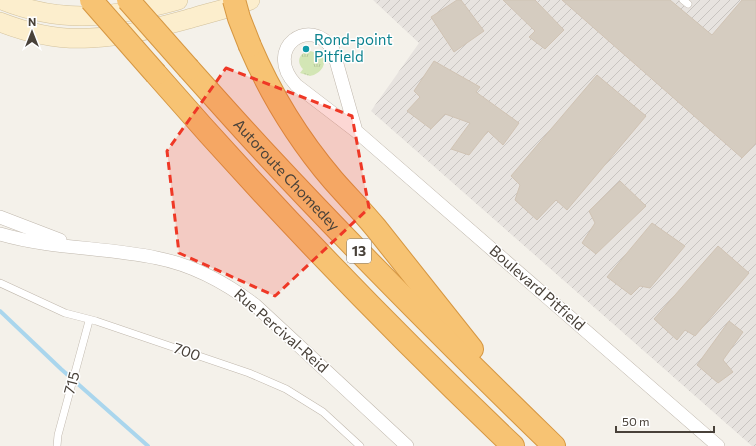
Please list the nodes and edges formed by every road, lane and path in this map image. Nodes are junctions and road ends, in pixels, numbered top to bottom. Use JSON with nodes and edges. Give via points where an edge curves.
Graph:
{"nodes":[{"id":1,"x":2,"y":0,"type":"edge"},
{"id":2,"x":91,"y":0,"type":"edge"},
{"id":3,"x":128,"y":0,"type":"edge"},
{"id":4,"x":178,"y":0,"type":"edge"},
{"id":5,"x":234,"y":0,"type":"edge"},
{"id":6,"x":250,"y":0,"type":"edge"},
{"id":7,"x":0,"y":22,"type":"edge"},
{"id":8,"x":356,"y":131,"type":"junction"},
{"id":9,"x":0,"y":217,"type":"edge"},
{"id":10,"x":0,"y":234,"type":"edge"},
{"id":11,"x":86,"y":248,"type":"junction"},
{"id":12,"x":0,"y":283,"type":"edge"},
{"id":13,"x":89,"y":321,"type":"junction"},
{"id":14,"x":535,"y":428,"type":"junction"},
{"id":15,"x":57,"y":446,"type":"edge"},
{"id":16,"x":360,"y":446,"type":"edge"},
{"id":17,"x":407,"y":446,"type":"edge"},
{"id":18,"x":513,"y":446,"type":"edge"},
{"id":19,"x":554,"y":446,"type":"edge"},
{"id":20,"x":718,"y":446,"type":"edge"}],
"edges":[{"from":1,"to":4,"type":"street","via":[[24,8],[80,17],[126,13]]},
{"from":2,"to":18,"type":"highway","name":"Autoroute Chomedey","number":"13","bridge":true,"via":[[239,168],[341,275]]},
{"from":3,"to":14,"type":"highway","name":"Autoroute Chomedey","number":"13","bridge":true,"via":[[264,152],[337,229]]},
{"from":5,"to":14,"type":"highway","bridge":true,"via":[[250,46],[267,82],[306,145],[375,227]]},
{"from":6,"to":7,"type":"street","via":[[142,30],[90,38],[50,36]]},
{"from":8,"to":8,"type":"street","name":"Boulevard Pitfield","via":[[329,43],[324,38],[310,35],[295,39],[284,57],[290,78]]},
{"from":8,"to":20,"type":"street","name":"Boulevard Pitfield"},
{"from":9,"to":11,"type":"street","name":"Rue Percival-Reid"},
{"from":10,"to":11,"type":"street","name":"Rue Percival-Reid","via":[[35,243]]},
{"from":11,"to":17,"type":"street","name":"Rue Percival-Reid","via":[[166,260],[203,273],[226,285],[265,314]]},
{"from":12,"to":13,"type":"lane","name":"700","via":[[65,313]]},
{"from":13,"to":15,"type":"lane","name":"715"},
{"from":13,"to":16,"type":"lane","name":"700","via":[[249,373],[286,389],[323,412]]},
{"from":14,"to":19,"type":"highway","name":"Autoroute Chomedey","number":"13"}]}
